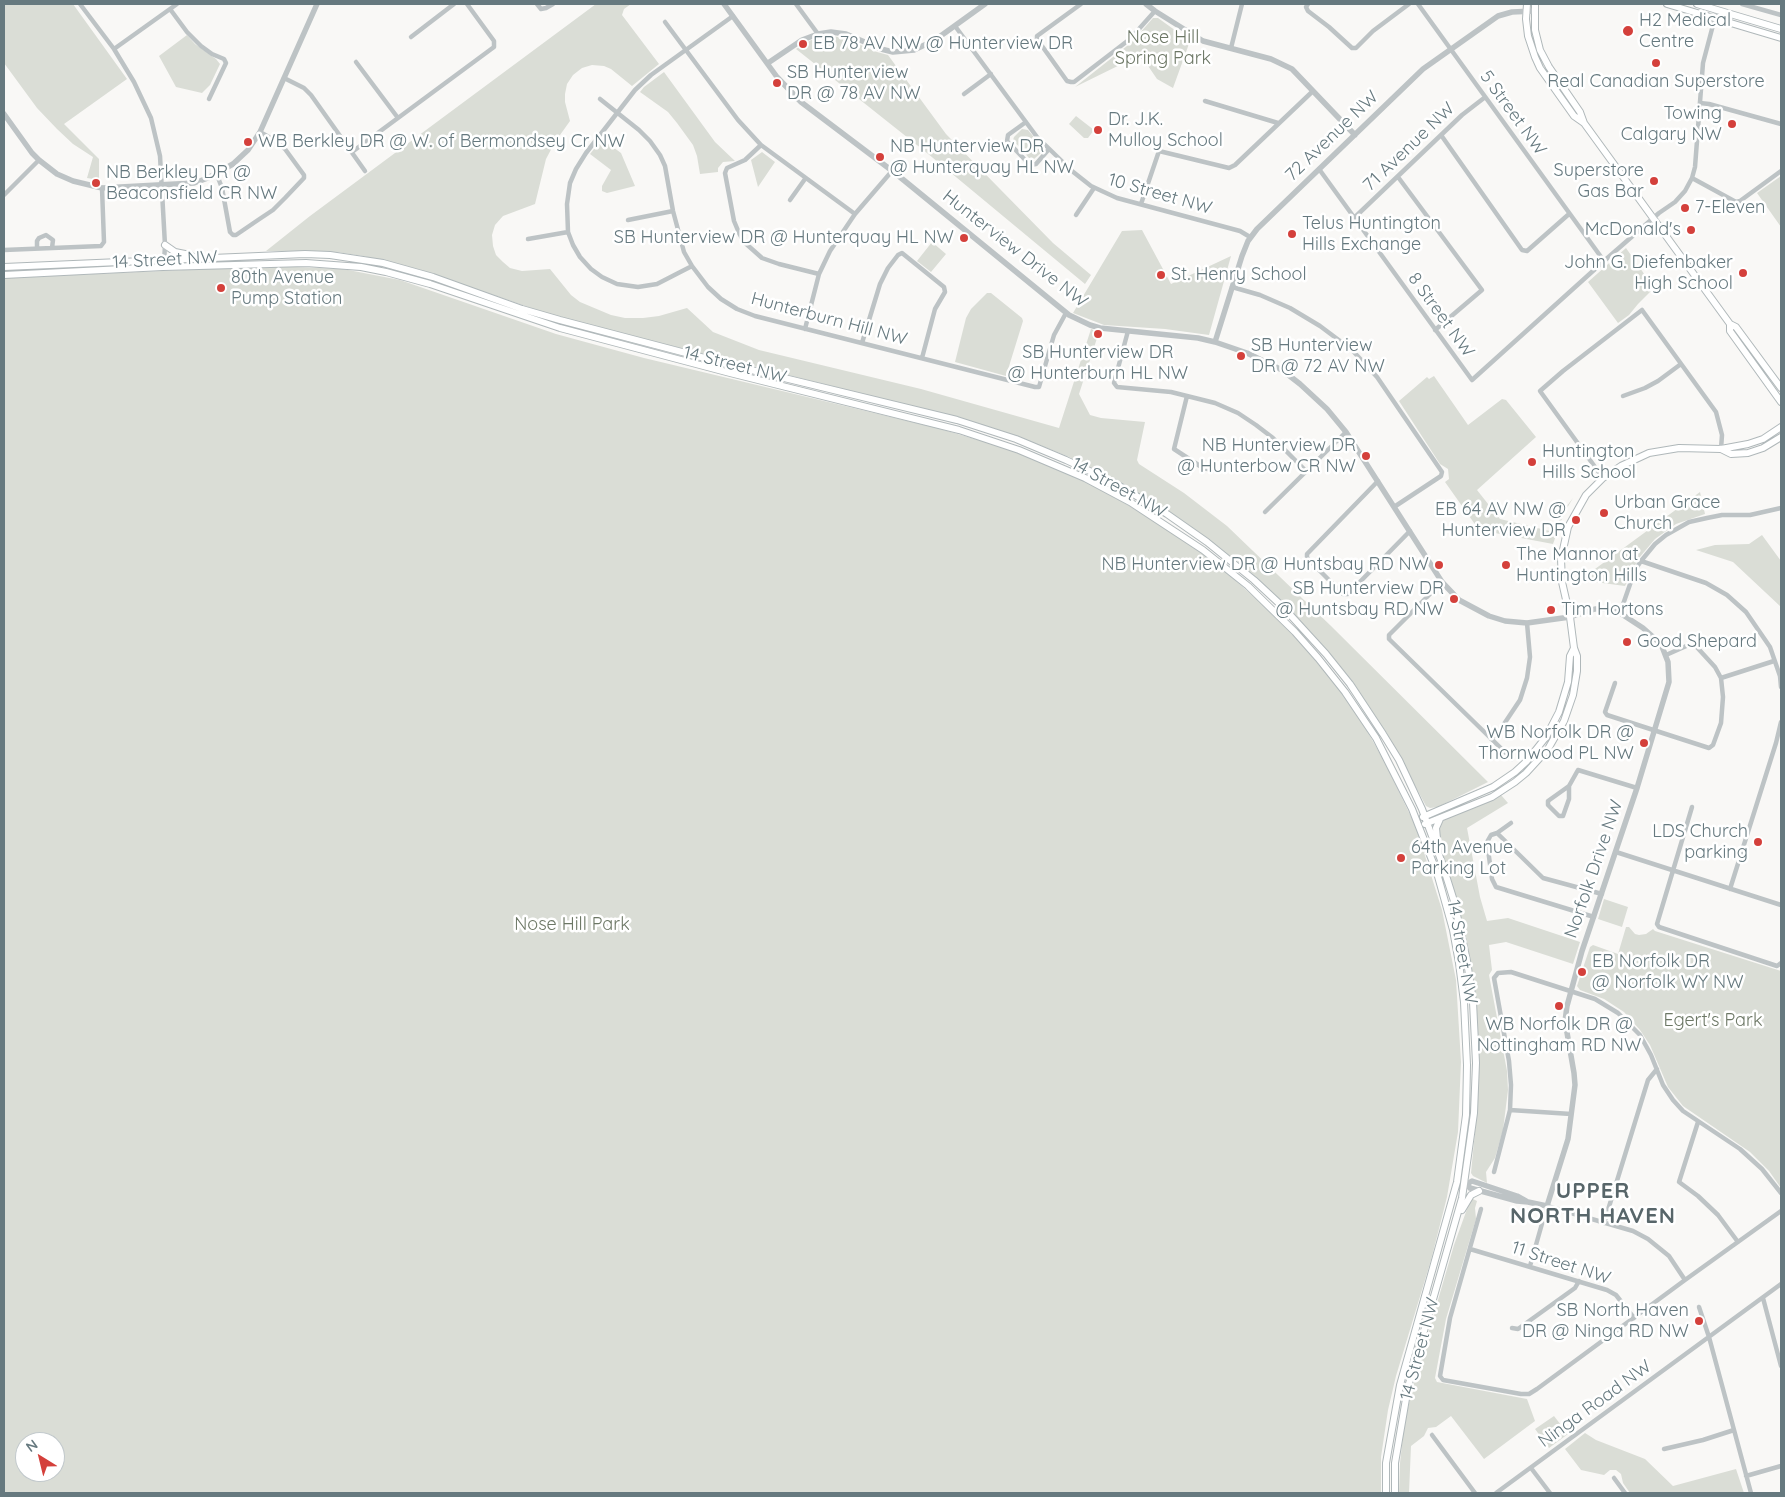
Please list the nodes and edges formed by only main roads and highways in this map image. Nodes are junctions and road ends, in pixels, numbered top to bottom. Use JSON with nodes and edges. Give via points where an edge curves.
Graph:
{"nodes":[{"id":1,"x":1527,"y":4,"type":"edge"},
{"id":2,"x":1535,"y":4,"type":"edge"},
{"id":3,"x":1667,"y":4,"type":"edge"},
{"id":4,"x":1697,"y":4,"type":"edge"},
{"id":5,"x":1781,"y":29,"type":"edge"},
{"id":6,"x":1781,"y":38,"type":"edge"},
{"id":7,"x":1584,"y":123,"type":"junction"},
{"id":8,"x":165,"y":244,"type":"road end"},
{"id":9,"x":195,"y":259,"type":"junction"},
{"id":10,"x":164,"y":263,"type":"junction"},
{"id":11,"x":4,"y":266,"type":"edge"},
{"id":12,"x":4,"y":275,"type":"edge"},
{"id":13,"x":1730,"y":324,"type":"junction"},
{"id":14,"x":1781,"y":388,"type":"edge"},
{"id":15,"x":1781,"y":402,"type":"edge"},
{"id":16,"x":1781,"y":427,"type":"edge"},
{"id":17,"x":1781,"y":437,"type":"edge"},
{"id":18,"x":1721,"y":449,"type":"junction"},
{"id":19,"x":1574,"y":648,"type":"junction"},
{"id":20,"x":1420,"y":804,"type":"junction"},
{"id":21,"x":1448,"y":806,"type":"junction"},
{"id":22,"x":1425,"y":816,"type":"junction"},
{"id":23,"x":1417,"y":819,"type":"junction"},
{"id":24,"x":1440,"y":819,"type":"junction"},
{"id":25,"x":1428,"y":823,"type":"junction"},
{"id":26,"x":1420,"y":826,"type":"junction"},
{"id":27,"x":1442,"y":864,"type":"junction"},
{"id":28,"x":1479,"y":1190,"type":"road end"},
{"id":29,"x":1454,"y":1230,"type":"junction"},
{"id":30,"x":1386,"y":1493,"type":"edge"},
{"id":31,"x":1395,"y":1493,"type":"edge"}],
"edges":[{"from":1,"to":7,"type":"main road","via":[[1531,46],[1540,68],[1574,116]]},
{"from":2,"to":7,"type":"main road","via":[[1535,30],[1540,50]]},
{"from":3,"to":6,"type":"main road"},
{"from":4,"to":5,"type":"main road"},
{"from":7,"to":13,"type":"main road"},
{"from":8,"to":9,"type":"main road","via":[[175,252]]},
{"from":9,"to":10,"type":"main road","name":"14 Street NW"},
{"from":9,"to":20,"type":"main road","name":"14 Street NW","via":[[305,254],[383,263],[560,320],[958,420],[1066,460],[1111,481],[1167,514],[1235,563],[1283,607],[1350,684],[1387,740]]},
{"from":10,"to":11,"type":"main road","name":"14 Street NW"},
{"from":10,"to":12,"type":"main road","name":"14 Street NW"},
{"from":10,"to":23,"type":"main road","name":"14 Street NW","via":[[306,263],[386,272],[560,328],[959,430],[1085,478],[1137,506],[1203,550],[1248,586],[1296,632],[1345,692],[1371,731]]},
{"from":13,"to":14,"type":"main road","via":[[1736,327]]},
{"from":13,"to":15,"type":"main road","via":[[1730,331]]},
{"from":16,"to":18,"type":"main road","via":[[1756,442]]},
{"from":17,"to":18,"type":"main road","via":[[1748,453],[1731,454]]},
{"from":18,"to":19,"type":"main road","via":[[1679,448],[1649,453],[1603,478],[1581,502],[1565,537],[1561,569]]},
{"from":19,"to":21,"type":"main road","via":[[1559,712],[1537,749],[1505,779],[1484,792]]},
{"from":19,"to":24,"type":"main road","via":[[1577,671],[1573,695],[1564,722],[1548,749],[1505,790]]},
{"from":20,"to":21,"type":"main road","via":[[1427,810]]},
{"from":20,"to":22,"type":"main road","name":"14 Street NW"},
{"from":21,"to":22,"type":"main road"},
{"from":22,"to":23,"type":"main road"},
{"from":22,"to":25,"type":"main road","name":"14 Street NW"},
{"from":23,"to":26,"type":"main road","name":"14 Street NW"},
{"from":24,"to":25,"type":"main road"},
{"from":24,"to":27,"type":"main road","via":[[1436,836]]},
{"from":25,"to":26,"type":"main road"},
{"from":25,"to":27,"type":"main road","name":"14 Street NW"},
{"from":26,"to":30,"type":"main road","name":"14 Street NW","via":[[1453,930],[1464,1002],[1467,1092],[1457,1182],[1400,1385],[1386,1463]]},
{"from":27,"to":29,"type":"main road","name":"14 Street NW","via":[[1461,929],[1473,1002],[1476,1063],[1466,1183]]},
{"from":28,"to":29,"type":"main road","via":[[1466,1202]]},
{"from":29,"to":31,"type":"main road","name":"14 Street NW","via":[[1408,1387],[1395,1463]]}]}
